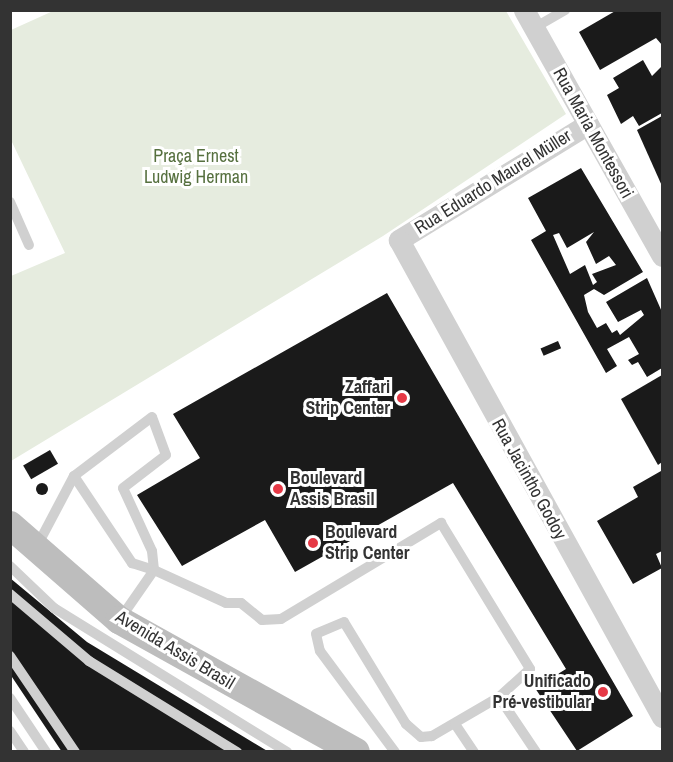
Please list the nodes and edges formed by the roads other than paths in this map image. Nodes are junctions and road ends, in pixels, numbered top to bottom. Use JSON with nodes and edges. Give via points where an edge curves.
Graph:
{"nodes":[{"id":1,"x":565,"y":10,"type":"edge"},
{"id":2,"x":529,"y":19,"type":"edge"},
{"id":3,"x":588,"y":124,"type":"junction"},
{"id":4,"x":10,"y":202,"type":"edge"},
{"id":5,"x":399,"y":240,"type":"joint"},
{"id":6,"x":29,"y":244,"type":"dead end"},
{"id":7,"x":663,"y":256,"type":"edge"},
{"id":8,"x":74,"y":476,"type":"junction"},
{"id":9,"x":10,"y":525,"type":"edge"},
{"id":10,"x":35,"y":550,"type":"junction"},
{"id":11,"x":10,"y":566,"type":"edge"},
{"id":12,"x":154,"y":570,"type":"junction"},
{"id":13,"x":10,"y":594,"type":"edge"},
{"id":14,"x":120,"y":620,"type":"junction"},
{"id":15,"x":10,"y":656,"type":"edge"},
{"id":16,"x":498,"y":697,"type":"junction"},
{"id":17,"x":10,"y":698,"type":"edge"},
{"id":18,"x":663,"y":717,"type":"edge"},
{"id":19,"x":454,"y":724,"type":"junction"},
{"id":20,"x":10,"y":731,"type":"edge"},
{"id":21,"x":24,"y":752,"type":"edge"},
{"id":22,"x":46,"y":752,"type":"edge"},
{"id":23,"x":75,"y":752,"type":"edge"},
{"id":24,"x":237,"y":752,"type":"edge"},
{"id":25,"x":287,"y":752,"type":"edge"},
{"id":26,"x":356,"y":752,"type":"edge"},
{"id":27,"x":395,"y":752,"type":"edge"},
{"id":28,"x":474,"y":752,"type":"edge"},
{"id":29,"x":536,"y":752,"type":"edge"}],
"edges":[{"from":1,"to":2,"type":"lane"},
{"from":2,"to":3,"type":"street","name":"Rua Maria Montessori"},
{"from":3,"to":5,"type":"street","name":"Rua Eduardo Maurel Müller"},
{"from":3,"to":7,"type":"street","name":"Rua Maria Montessori"},
{"from":4,"to":6,"type":"lane"},
{"from":5,"to":18,"type":"street","name":"Rua Jacintho Godoy"},
{"from":8,"to":10,"type":"lane"},
{"from":8,"to":12,"type":"lane","via":[[132,563]]},
{"from":8,"to":12,"type":"lane","via":[[152,417],[166,452],[123,488],[152,551]]},
{"from":9,"to":10,"type":"main road","name":"Avenida Assis Brasil"},
{"from":10,"to":14,"type":"main road","name":"Avenida Assis Brasil"},
{"from":11,"to":25,"type":"lane","via":[[54,608]]},
{"from":12,"to":14,"type":"lane"},
{"from":12,"to":16,"type":"lane","via":[[226,603],[241,603],[271,622],[432,524],[444,525],[530,665]]},
{"from":13,"to":24,"type":"lane","via":[[89,661]]},
{"from":14,"to":26,"type":"main road","name":"Avenida Assis Brasil"},
{"from":15,"to":23,"type":"lane"},
{"from":16,"to":19,"type":"lane"},
{"from":16,"to":29,"type":"lane"},
{"from":17,"to":22,"type":"lane"},
{"from":19,"to":27,"type":"lane","via":[[432,736],[414,734],[345,624],[337,622],[315,639]]},
{"from":19,"to":28,"type":"lane"},
{"from":20,"to":21,"type":"lane"}]}
